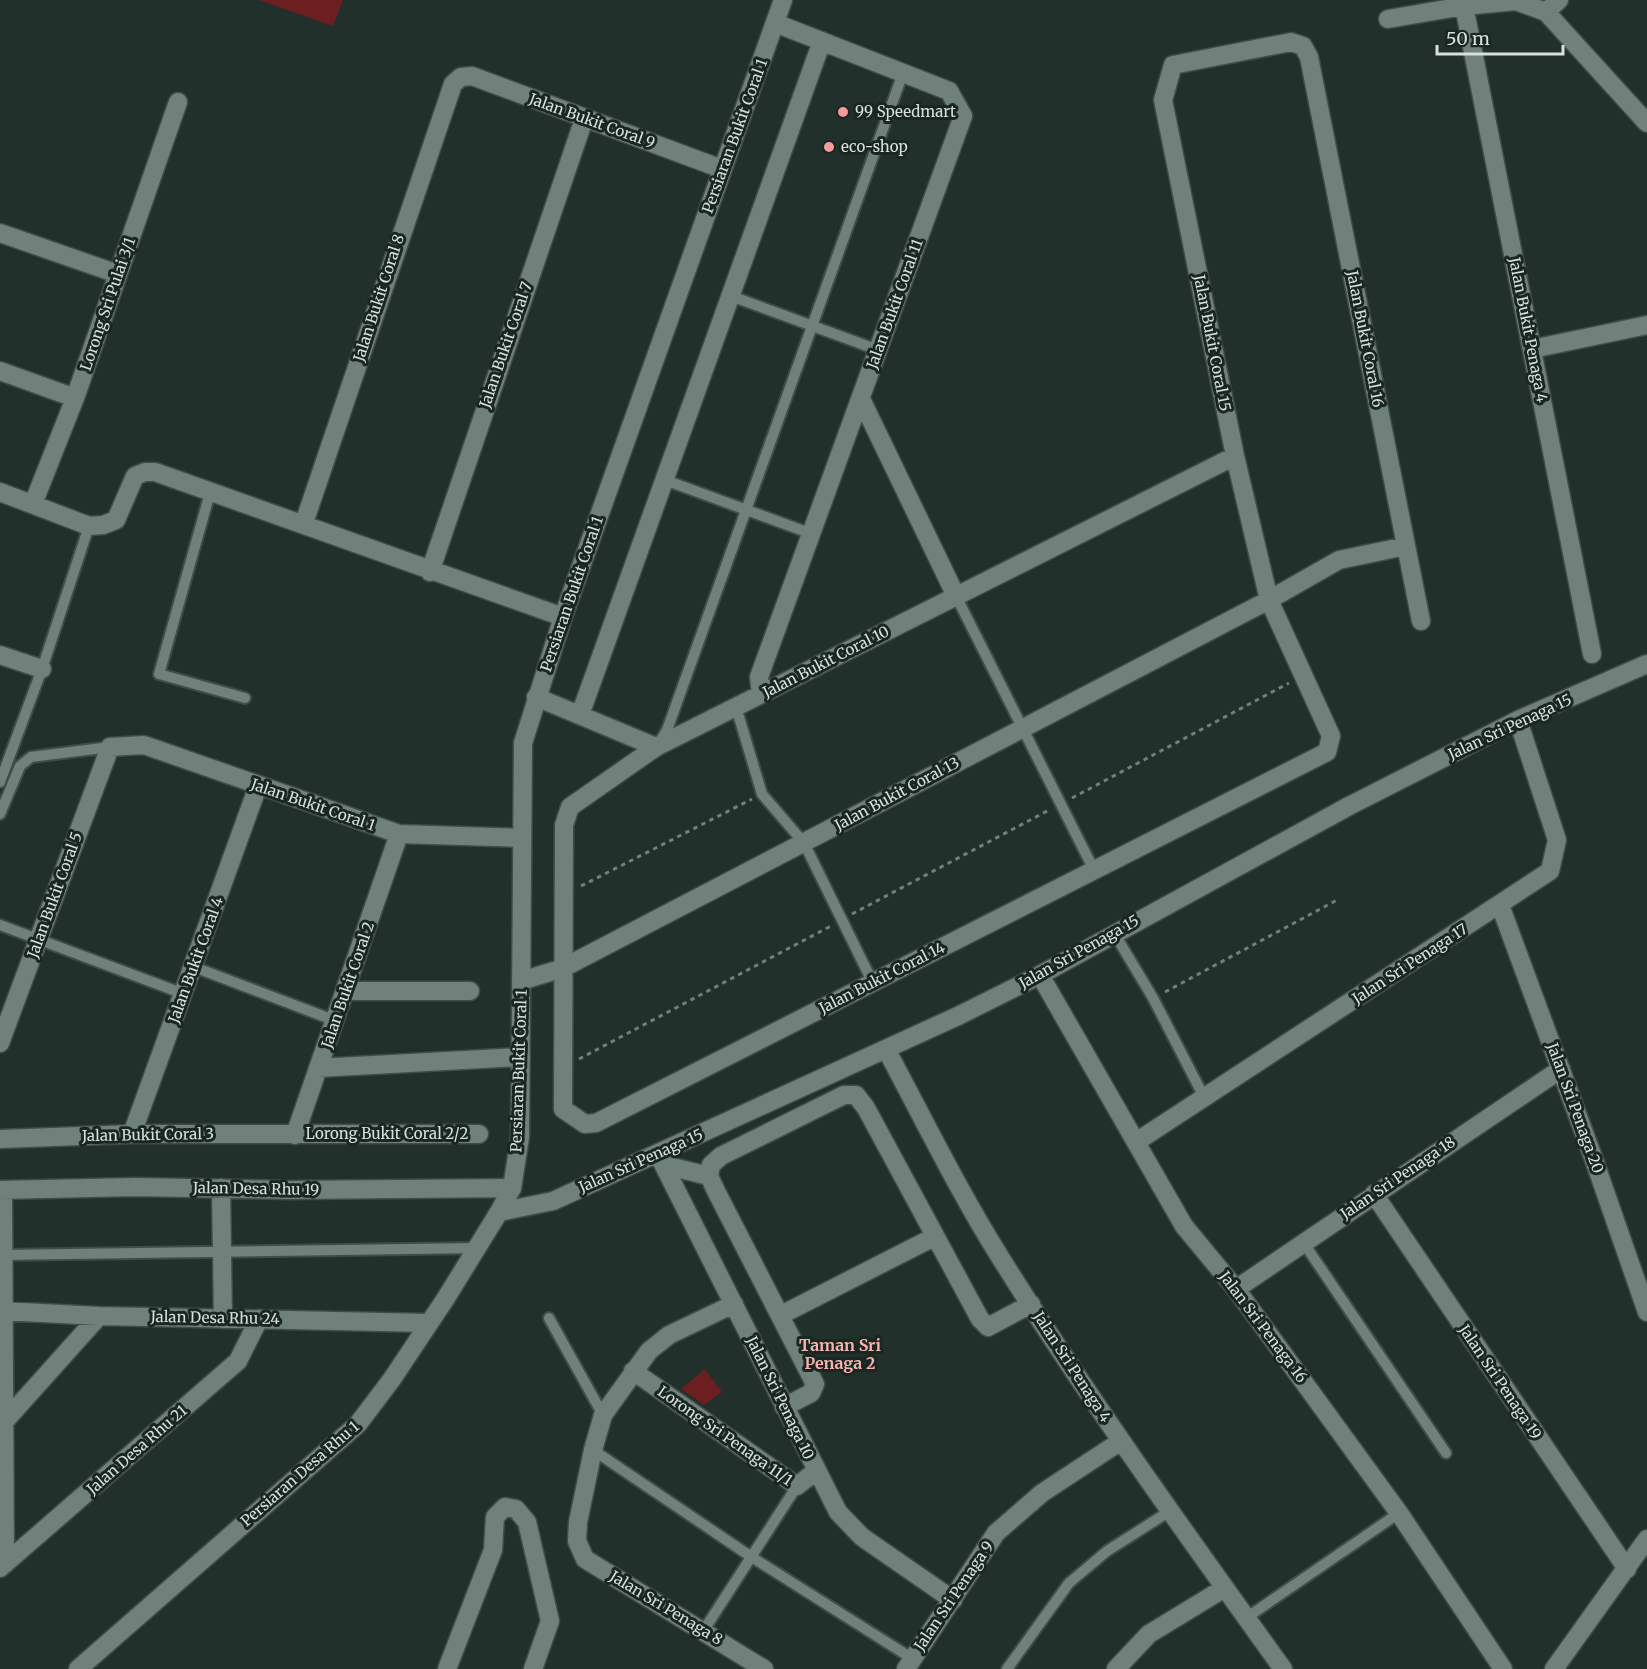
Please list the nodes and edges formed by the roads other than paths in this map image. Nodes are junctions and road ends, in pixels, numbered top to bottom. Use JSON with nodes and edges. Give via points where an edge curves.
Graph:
{"nodes":[{"id":1,"x":783,"y":0,"type":"edge"},
{"id":2,"x":1464,"y":6,"type":"junction"},
{"id":3,"x":1552,"y":6,"type":"edge"},
{"id":4,"x":1420,"y":7,"type":"edge"},
{"id":5,"x":1388,"y":19,"type":"dead end"},
{"id":6,"x":775,"y":23,"type":"junction"},
{"id":7,"x":822,"y":41,"type":"junction"},
{"id":8,"x":1309,"y":57,"type":"joint"},
{"id":9,"x":903,"y":73,"type":"junction"},
{"id":10,"x":461,"y":77,"type":"joint"},
{"id":11,"x":178,"y":102,"type":"dead end"},
{"id":12,"x":584,"y":119,"type":"junction"},
{"id":13,"x":1647,"y":123,"type":"edge"},
{"id":14,"x":723,"y":169,"type":"junction"},
{"id":15,"x":0,"y":232,"type":"edge"},
{"id":16,"x":118,"y":274,"type":"junction"},
{"id":17,"x":731,"y":296,"type":"junction"},
{"id":18,"x":812,"y":326,"type":"junction"},
{"id":19,"x":1647,"y":326,"type":"edge"},
{"id":20,"x":1532,"y":349,"type":"junction"},
{"id":21,"x":878,"y":350,"type":"junction"},
{"id":22,"x":0,"y":371,"type":"edge"},
{"id":23,"x":75,"y":398,"type":"junction"},
{"id":24,"x":861,"y":399,"type":"junction"},
{"id":25,"x":1234,"y":456,"type":"junction"},
{"id":26,"x":665,"y":480,"type":"junction"},
{"id":27,"x":0,"y":492,"type":"edge"},
{"id":28,"x":210,"y":493,"type":"junction"},
{"id":29,"x":33,"y":504,"type":"junction"},
{"id":30,"x":746,"y":510,"type":"junction"},
{"id":31,"x":304,"y":523,"type":"junction"},
{"id":32,"x":88,"y":526,"type":"junction"},
{"id":33,"x":812,"y":534,"type":"junction"},
{"id":34,"x":1406,"y":546,"type":"junction"},
{"id":35,"x":430,"y":572,"type":"junction"},
{"id":36,"x":956,"y":596,"type":"junction"},
{"id":37,"x":1269,"y":600,"type":"junction"},
{"id":38,"x":564,"y":617,"type":"junction"},
{"id":39,"x":1421,"y":621,"type":"dead end"},
{"id":40,"x":1592,"y":654,"type":"dead end"},
{"id":41,"x":0,"y":655,"type":"edge"},
{"id":42,"x":1647,"y":664,"type":"edge"},
{"id":43,"x":42,"y":669,"type":"junction"},
{"id":44,"x":761,"y":694,"type":"junction"},
{"id":45,"x":536,"y":697,"type":"junction"},
{"id":46,"x":245,"y":698,"type":"dead end"},
{"id":47,"x":736,"y":707,"type":"junction"},
{"id":48,"x":580,"y":715,"type":"junction"},
{"id":49,"x":1518,"y":720,"type":"junction"},
{"id":50,"x":1023,"y":729,"type":"junction"},
{"id":51,"x":110,"y":747,"type":"junction"},
{"id":52,"x":656,"y":747,"type":"junction"},
{"id":53,"x":1327,"y":752,"type":"joint"},
{"id":54,"x":0,"y":782,"type":"edge"},
{"id":55,"x":258,"y":786,"type":"junction"},
{"id":56,"x":0,"y":814,"type":"edge"},
{"id":57,"x":399,"y":834,"type":"junction"},
{"id":58,"x":522,"y":838,"type":"junction"},
{"id":59,"x":804,"y":843,"type":"junction"},
{"id":60,"x":1094,"y":870,"type":"junction"},
{"id":61,"x":1500,"y":905,"type":"junction"},
{"id":62,"x":0,"y":925,"type":"edge"},
{"id":63,"x":1114,"y":933,"type":"junction"},
{"id":64,"x":38,"y":939,"type":"junction"},
{"id":65,"x":194,"y":967,"type":"junction"},
{"id":66,"x":564,"y":968,"type":"junction"},
{"id":67,"x":1040,"y":975,"type":"junction"},
{"id":68,"x":521,"y":981,"type":"junction"},
{"id":69,"x":873,"y":982,"type":"junction"},
{"id":70,"x":470,"y":990,"type":"dead end"},
{"id":71,"x":347,"y":991,"type":"junction"},
{"id":72,"x":184,"y":994,"type":"junction"},
{"id":73,"x":336,"y":1021,"type":"junction"},
{"id":74,"x":0,"y":1042,"type":"edge"},
{"id":75,"x":886,"y":1049,"type":"junction"},
{"id":76,"x":521,"y":1057,"type":"junction"},
{"id":77,"x":318,"y":1068,"type":"junction"},
{"id":78,"x":1561,"y":1069,"type":"junction"},
{"id":79,"x":1204,"y":1097,"type":"junction"},
{"id":80,"x":132,"y":1134,"type":"junction"},
{"id":81,"x":479,"y":1134,"type":"dead end"},
{"id":82,"x":295,"y":1135,"type":"junction"},
{"id":83,"x":0,"y":1139,"type":"edge"},
{"id":84,"x":1136,"y":1142,"type":"junction"},
{"id":85,"x":661,"y":1159,"type":"junction"},
{"id":86,"x":710,"y":1176,"type":"junction"},
{"id":87,"x":221,"y":1188,"type":"junction"},
{"id":88,"x":512,"y":1188,"type":"junction"},
{"id":89,"x":1,"y":1190,"type":"edge"},
{"id":90,"x":1374,"y":1194,"type":"junction"},
{"id":91,"x":499,"y":1212,"type":"junction"},
{"id":92,"x":934,"y":1237,"type":"junction"},
{"id":93,"x":1304,"y":1242,"type":"junction"},
{"id":94,"x":478,"y":1248,"type":"junction"},
{"id":95,"x":223,"y":1252,"type":"junction"},
{"id":96,"x":2,"y":1255,"type":"junction"},
{"id":97,"x":1236,"y":1289,"type":"junction"},
{"id":98,"x":734,"y":1304,"type":"junction"},
{"id":99,"x":1031,"y":1304,"type":"junction"},
{"id":100,"x":3,"y":1311,"type":"junction"},
{"id":101,"x":1647,"y":1312,"type":"edge"},
{"id":102,"x":781,"y":1315,"type":"junction"},
{"id":103,"x":99,"y":1316,"type":"junction"},
{"id":104,"x":549,"y":1318,"type":"dead end"},
{"id":105,"x":223,"y":1319,"type":"junction"},
{"id":106,"x":259,"y":1319,"type":"junction"},
{"id":107,"x":428,"y":1323,"type":"junction"},
{"id":108,"x":633,"y":1371,"type":"junction"},
{"id":109,"x":784,"y":1407,"type":"junction"},
{"id":110,"x":603,"y":1415,"type":"junction"},
{"id":111,"x":4,"y":1422,"type":"junction"},
{"id":112,"x":1121,"y":1441,"type":"junction"},
{"id":113,"x":593,"y":1450,"type":"junction"},
{"id":114,"x":1446,"y":1454,"type":"dead end"},
{"id":115,"x":816,"y":1472,"type":"junction"},
{"id":116,"x":797,"y":1486,"type":"junction"},
{"id":117,"x":1170,"y":1511,"type":"junction"},
{"id":118,"x":1399,"y":1513,"type":"junction"},
{"id":119,"x":1647,"y":1539,"type":"edge"},
{"id":120,"x":750,"y":1556,"type":"junction"},
{"id":121,"x":3,"y":1566,"type":"edge"},
{"id":122,"x":1627,"y":1569,"type":"junction"},
{"id":123,"x":1223,"y":1589,"type":"junction"},
{"id":124,"x":953,"y":1600,"type":"junction"},
{"id":125,"x":1246,"y":1618,"type":"junction"},
{"id":126,"x":704,"y":1630,"type":"junction"},
{"id":127,"x":909,"y":1664,"type":"edge"},
{"id":128,"x":78,"y":1669,"type":"edge"},
{"id":129,"x":447,"y":1669,"type":"edge"},
{"id":130,"x":533,"y":1669,"type":"edge"},
{"id":131,"x":764,"y":1669,"type":"edge"},
{"id":132,"x":1007,"y":1669,"type":"edge"},
{"id":133,"x":1116,"y":1669,"type":"edge"},
{"id":134,"x":1283,"y":1669,"type":"edge"},
{"id":135,"x":1503,"y":1669,"type":"edge"},
{"id":136,"x":1554,"y":1669,"type":"edge"}],
"edges":[{"from":1,"to":6,"type":"street","name":"Persiaran Bukit Coral 1"},
{"from":2,"to":3,"type":"street","via":[[1516,1]]},
{"from":2,"to":4,"type":"street"},
{"from":2,"to":20,"type":"street","name":"Jalan Bukit Penaga 4"},
{"from":3,"to":13,"type":"street"},
{"from":4,"to":5,"type":"street"},
{"from":6,"to":7,"type":"street","name":"Jalan Bukit Coral 11"},
{"from":6,"to":14,"type":"street","name":"Persiaran Bukit Coral 1"},
{"from":7,"to":9,"type":"street","name":"Jalan Bukit Coral 11"},
{"from":7,"to":17,"type":"street"},
{"from":8,"to":25,"type":"street","name":"Jalan Bukit Coral 15","via":[[1303,46],[1291,42],[1173,65],[1163,100]]},
{"from":8,"to":34,"type":"street","name":"Jalan Bukit Coral 16"},
{"from":9,"to":18,"type":"lane"},
{"from":9,"to":21,"type":"street","name":"Jalan Bukit Coral 11","via":[[949,91],[963,116]]},
{"from":10,"to":12,"type":"street","name":"Jalan Bukit Coral 9","via":[[472,76]]},
{"from":10,"to":31,"type":"street","name":"Jalan Bukit Coral 8","via":[[453,84]]},
{"from":11,"to":16,"type":"street","name":"Lorong Sri Pulai 3/1"},
{"from":12,"to":14,"type":"street","name":"Jalan Bukit Coral 9"},
{"from":12,"to":35,"type":"street","name":"Jalan Bukit Coral 7"},
{"from":14,"to":38,"type":"street","name":"Persiaran Bukit Coral 1"},
{"from":15,"to":16,"type":"street"},
{"from":16,"to":23,"type":"street","name":"Lorong Sri Pulai 3/1"},
{"from":17,"to":18,"type":"lane"},
{"from":17,"to":26,"type":"street"},
{"from":18,"to":21,"type":"lane"},
{"from":18,"to":30,"type":"lane"},
{"from":19,"to":20,"type":"street"},
{"from":20,"to":40,"type":"street","name":"Jalan Bukit Penaga 4"},
{"from":21,"to":24,"type":"street","name":"Jalan Bukit Coral 11"},
{"from":22,"to":23,"type":"street"},
{"from":23,"to":29,"type":"street","name":"Lorong Sri Pulai 3/1"},
{"from":24,"to":33,"type":"street","name":"Jalan Bukit Coral 11"},
{"from":24,"to":36,"type":"street"},
{"from":25,"to":36,"type":"street","name":"Jalan Bukit Coral 10"},
{"from":25,"to":37,"type":"street","name":"Jalan Bukit Coral 15"},
{"from":26,"to":30,"type":"lane"},
{"from":26,"to":48,"type":"street"},
{"from":27,"to":29,"type":"street"},
{"from":28,"to":31,"type":"street"},
{"from":28,"to":32,"type":"street","via":[[155,472],[145,472],[135,476],[116,520]]},
{"from":28,"to":46,"type":"lane","via":[[159,674]]},
{"from":29,"to":32,"type":"street"},
{"from":30,"to":33,"type":"lane"},
{"from":30,"to":52,"type":"lane","via":[[667,730]]},
{"from":31,"to":35,"type":"street"},
{"from":32,"to":43,"type":"lane"},
{"from":33,"to":44,"type":"street","name":"Jalan Bukit Coral 11","via":[[759,677]]},
{"from":34,"to":37,"type":"street","name":"Jalan Bukit Coral 13","via":[[1339,560]]},
{"from":34,"to":39,"type":"street","name":"Jalan Bukit Coral 16"},
{"from":35,"to":38,"type":"street"},
{"from":36,"to":44,"type":"street","name":"Jalan Bukit Coral 10"},
{"from":36,"to":50,"type":"lane"},
{"from":37,"to":50,"type":"street","name":"Jalan Bukit Coral 13"},
{"from":37,"to":53,"type":"street","name":"Jalan Bukit Coral 15","via":[[1331,736]]},
{"from":38,"to":45,"type":"street","name":"Persiaran Bukit Coral 1"},
{"from":41,"to":43,"type":"street"},
{"from":42,"to":49,"type":"street","name":"Jalan Sri Penaga 15"},
{"from":43,"to":54,"type":"lane"},
{"from":44,"to":47,"type":"street","name":"Jalan Bukit Coral 10"},
{"from":45,"to":48,"type":"street"},
{"from":45,"to":58,"type":"street","name":"Persiaran Bukit Coral 1","via":[[523,743]]},
{"from":47,"to":52,"type":"street","name":"Jalan Bukit Coral 10"},
{"from":47,"to":59,"type":"lane","via":[[762,794]]},
{"from":48,"to":52,"type":"street"},
{"from":49,"to":61,"type":"street","name":"Jalan Sri Penaga 17","via":[[1557,840],[1550,871]]},
{"from":49,"to":63,"type":"street","name":"Jalan Sri Penaga 15"},
{"from":50,"to":59,"type":"street","name":"Jalan Bukit Coral 13"},
{"from":50,"to":60,"type":"lane"},
{"from":51,"to":55,"type":"street","name":"Jalan Bukit Coral 1","via":[[144,745]]},
{"from":51,"to":56,"type":"lane","via":[[31,757],[21,766]]},
{"from":51,"to":64,"type":"street","name":"Jalan Bukit Coral 5"},
{"from":52,"to":66,"type":"street","name":"Jalan Bukit Coral 10","via":[[570,807],[564,825]]},
{"from":53,"to":60,"type":"street","name":"Jalan Bukit Coral 14"},
{"from":55,"to":57,"type":"street","name":"Jalan Bukit Coral 1"},
{"from":55,"to":65,"type":"street","name":"Jalan Bukit Coral 4"},
{"from":57,"to":58,"type":"street","name":"Jalan Bukit Coral 1"},
{"from":57,"to":71,"type":"street","name":"Jalan Bukit Coral 2"},
{"from":58,"to":68,"type":"street","name":"Persiaran Bukit Coral 1"},
{"from":59,"to":66,"type":"street","name":"Jalan Bukit Coral 13"},
{"from":59,"to":69,"type":"lane"},
{"from":60,"to":69,"type":"street","name":"Jalan Bukit Coral 14"},
{"from":61,"to":78,"type":"street","name":"Jalan Sri Penaga 20"},
{"from":61,"to":79,"type":"street","name":"Jalan Sri Penaga 17"},
{"from":62,"to":64,"type":"lane"},
{"from":63,"to":67,"type":"street","name":"Jalan Sri Penaga 15"},
{"from":63,"to":79,"type":"lane"},
{"from":64,"to":72,"type":"lane"},
{"from":64,"to":74,"type":"street","name":"Jalan Bukit Coral 5"},
{"from":65,"to":72,"type":"street","name":"Jalan Bukit Coral 4"},
{"from":65,"to":73,"type":"lane"},
{"from":66,"to":68,"type":"street","name":"Jalan Bukit Coral 13"},
{"from":66,"to":69,"type":"street","name":"Jalan Bukit Coral 14","via":[[563,1109],[585,1124],[596,1123]]},
{"from":67,"to":75,"type":"street","name":"Jalan Sri Penaga 15"},
{"from":67,"to":84,"type":"street","name":"Jalan Sri Penaga 16"},
{"from":68,"to":76,"type":"street","name":"Persiaran Bukit Coral 1"},
{"from":70,"to":71,"type":"street"},
{"from":71,"to":73,"type":"street","name":"Jalan Bukit Coral 2"},
{"from":72,"to":80,"type":"street","name":"Jalan Bukit Coral 4"},
{"from":73,"to":77,"type":"street","name":"Jalan Bukit Coral 2"},
{"from":75,"to":85,"type":"street","name":"Jalan Sri Penaga 15"},
{"from":75,"to":99,"type":"street","name":"Jalan Sri Penaga 4","via":[[999,1256]]},
{"from":76,"to":77,"type":"street"},
{"from":76,"to":88,"type":"street","name":"Persiaran Bukit Coral 1","via":[[520,1137]]},
{"from":77,"to":82,"type":"street","name":"Jalan Bukit Coral 2"},
{"from":78,"to":90,"type":"street","name":"Jalan Sri Penaga 18"},
{"from":78,"to":101,"type":"street","name":"Jalan Sri Penaga 20"},
{"from":79,"to":84,"type":"street","name":"Jalan Sri Penaga 17"},
{"from":80,"to":82,"type":"street","name":"Jalan Bukit Coral 3"},
{"from":80,"to":83,"type":"street","name":"Jalan Bukit Coral 3"},
{"from":81,"to":82,"type":"street","name":"Lorong Bukit Coral 2/2"},
{"from":84,"to":97,"type":"street","name":"Jalan Sri Penaga 16","via":[[1184,1226]]},
{"from":85,"to":86,"type":"street"},
{"from":85,"to":91,"type":"street","name":"Jalan Sri Penaga 15","via":[[553,1201]]},
{"from":85,"to":98,"type":"street","name":"Jalan Sri Penaga 10"},
{"from":86,"to":92,"type":"street","via":[[711,1165],[722,1156],[844,1095],[856,1095]]},
{"from":86,"to":102,"type":"street"},
{"from":87,"to":88,"type":"street","name":"Jalan Desa Rhu 19"},
{"from":87,"to":89,"type":"street","name":"Jalan Desa Rhu 19"},
{"from":87,"to":95,"type":"street"},
{"from":88,"to":91,"type":"street","name":"Persiaran Bukit Coral 1"},
{"from":89,"to":96,"type":"street"},
{"from":90,"to":93,"type":"street","name":"Jalan Sri Penaga 18"},
{"from":90,"to":122,"type":"street","name":"Jalan Sri Penaga 19"},
{"from":91,"to":94,"type":"street","name":"Persiaran Desa Rhu 1"},
{"from":92,"to":99,"type":"street","via":[[988,1327]]},
{"from":92,"to":102,"type":"street"},
{"from":93,"to":97,"type":"street","name":"Jalan Sri Penaga 18"},
{"from":93,"to":114,"type":"lane"},
{"from":94,"to":95,"type":"lane"},
{"from":94,"to":107,"type":"street","name":"Persiaran Desa Rhu 1"},
{"from":95,"to":96,"type":"lane"},
{"from":95,"to":105,"type":"street"},
{"from":96,"to":100,"type":"street"},
{"from":97,"to":118,"type":"street","name":"Jalan Sri Penaga 16"},
{"from":98,"to":108,"type":"street","via":[[669,1335]]},
{"from":98,"to":109,"type":"street","name":"Jalan Sri Penaga 10"},
{"from":99,"to":112,"type":"street","name":"Jalan Sri Penaga 4"},
{"from":100,"to":103,"type":"street","name":"Jalan Desa Rhu 24"},
{"from":100,"to":111,"type":"street"},
{"from":102,"to":109,"type":"street","via":[[815,1384],[811,1394]]},
{"from":103,"to":105,"type":"street","name":"Jalan Desa Rhu 24"},
{"from":103,"to":111,"type":"street"},
{"from":104,"to":110,"type":"lane"},
{"from":105,"to":106,"type":"street","name":"Jalan Desa Rhu 24"},
{"from":106,"to":107,"type":"street","name":"Jalan Desa Rhu 24"},
{"from":106,"to":121,"type":"street","name":"Jalan Desa Rhu 21","via":[[238,1361]]},
{"from":107,"to":128,"type":"street","name":"Persiaran Desa Rhu 1","via":[[358,1424]]},
{"from":108,"to":110,"type":"street"},
{"from":108,"to":116,"type":"street","name":"Lorong Sri Penaga 11/1"},
{"from":109,"to":115,"type":"street","name":"Jalan Sri Penaga 10"},
{"from":110,"to":113,"type":"street"},
{"from":111,"to":121,"type":"street"},
{"from":112,"to":117,"type":"street","name":"Jalan Sri Penaga 4"},
{"from":112,"to":124,"type":"street","name":"Jalan Sri Penaga 9","via":[[1042,1493],[996,1533]]},
{"from":113,"to":120,"type":"lane"},
{"from":113,"to":126,"type":"street","name":"Jalan Sri Penaga 8","via":[[578,1522],[577,1541],[585,1558]]},
{"from":115,"to":116,"type":"street","name":"Lorong Sri Penaga 11/1"},
{"from":115,"to":124,"type":"street","name":"Jalan Sri Penaga 10","via":[[838,1512],[862,1537]]},
{"from":116,"to":120,"type":"lane"},
{"from":117,"to":123,"type":"street","name":"Jalan Sri Penaga 4"},
{"from":117,"to":132,"type":"lane","via":[[1107,1551],[1070,1583]]},
{"from":118,"to":125,"type":"lane"},
{"from":118,"to":135,"type":"street","name":"Jalan Sri Penaga 16"},
{"from":119,"to":122,"type":"street"},
{"from":120,"to":126,"type":"lane"},
{"from":120,"to":127,"type":"lane"},
{"from":122,"to":136,"type":"street"},
{"from":123,"to":125,"type":"street","name":"Jalan Sri Penaga 4"},
{"from":123,"to":133,"type":"street","via":[[1149,1634]]},
{"from":124,"to":127,"type":"street","name":"Jalan Sri Penaga 9"},
{"from":125,"to":134,"type":"street","name":"Jalan Sri Penaga 4"},
{"from":126,"to":131,"type":"street","name":"Jalan Sri Penaga 8"},
{"from":129,"to":130,"type":"street","via":[[493,1550],[495,1517],[505,1507],[516,1509],[527,1522],[550,1621]]}]}
